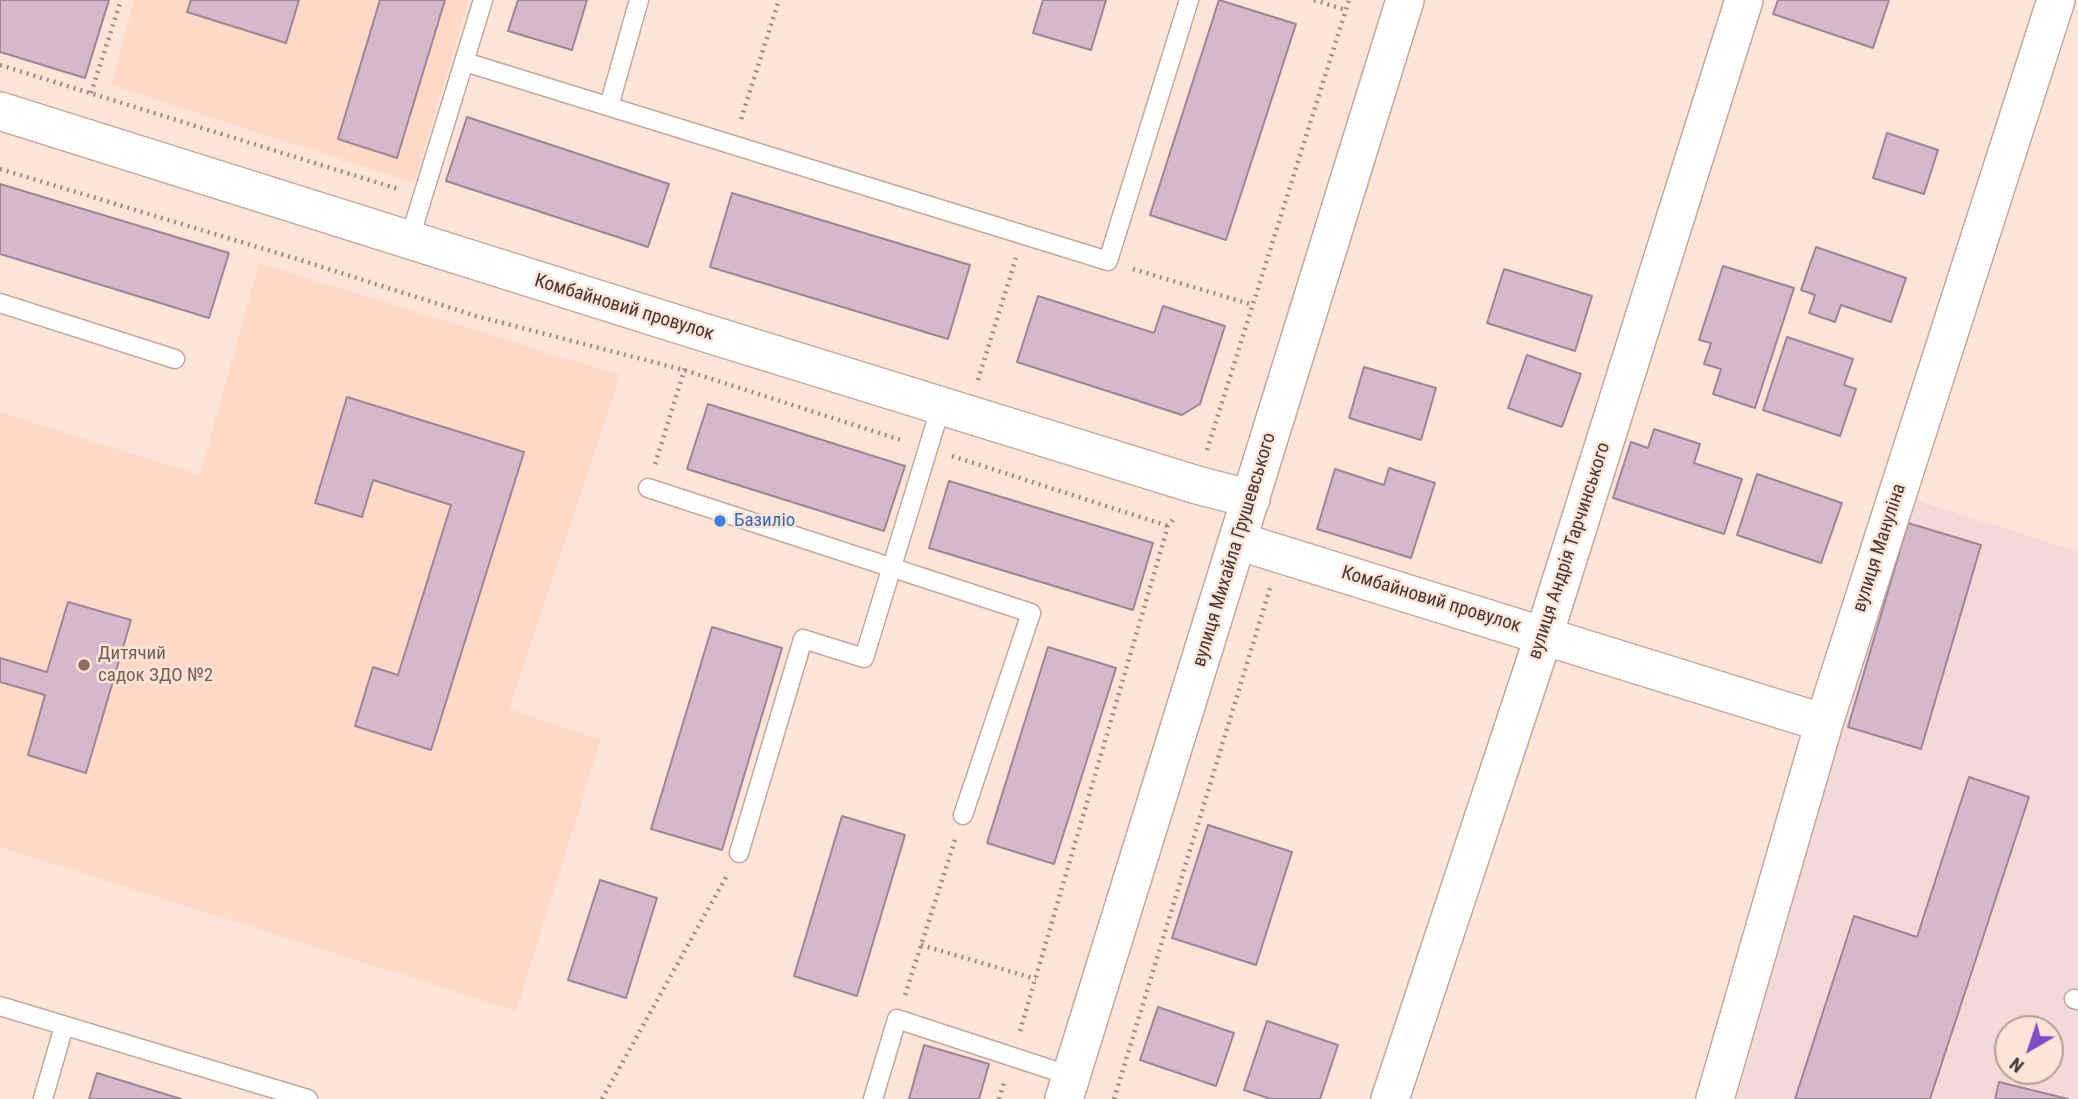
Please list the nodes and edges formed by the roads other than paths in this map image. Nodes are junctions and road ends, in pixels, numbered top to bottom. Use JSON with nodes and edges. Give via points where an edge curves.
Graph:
{"nodes":[{"id":1,"x":483,"y":0,"type":"edge"},
{"id":2,"x":639,"y":0,"type":"edge"},
{"id":3,"x":1189,"y":0,"type":"edge"},
{"id":4,"x":1405,"y":0,"type":"edge"},
{"id":5,"x":1744,"y":0,"type":"edge"},
{"id":6,"x":2056,"y":0,"type":"edge"},
{"id":7,"x":465,"y":62,"type":"junction"},
{"id":8,"x":608,"y":106,"type":"junction"},
{"id":9,"x":0,"y":111,"type":"edge"},
{"id":10,"x":409,"y":241,"type":"junction"},
{"id":11,"x":0,"y":303,"type":"edge"},
{"id":12,"x":175,"y":359,"type":"dead end"},
{"id":13,"x":954,"y":410,"type":"junction"},
{"id":14,"x":648,"y":488,"type":"road end"},
{"id":15,"x":1251,"y":499,"type":"junction"},
{"id":16,"x":1238,"y":541,"type":"junction"},
{"id":17,"x":892,"y":566,"type":"junction"},
{"id":18,"x":1544,"y":635,"type":"junction"},
{"id":19,"x":1824,"y":723,"type":"junction"},
{"id":20,"x":963,"y":816,"type":"road end"},
{"id":21,"x":739,"y":853,"type":"road end"},
{"id":22,"x":0,"y":1006,"type":"edge"},
{"id":23,"x":64,"y":1026,"type":"junction"},
{"id":24,"x":1068,"y":1087,"type":"edge"},
{"id":25,"x":43,"y":1099,"type":"edge"},
{"id":26,"x":307,"y":1099,"type":"edge"},
{"id":27,"x":873,"y":1099,"type":"edge"},
{"id":28,"x":1390,"y":1099,"type":"edge"},
{"id":29,"x":1715,"y":1099,"type":"edge"}],
"edges":[{"from":1,"to":7,"type":"lane"},
{"from":2,"to":8,"type":"lane"},
{"from":3,"to":8,"type":"lane","via":[[1108,261]]},
{"from":4,"to":15,"type":"street","name":"вулиця Михайла Грушевського"},
{"from":5,"to":18,"type":"street","name":"вулиця Андрія Тарчинського"},
{"from":6,"to":19,"type":"street","name":"вулиця Мануліна"},
{"from":7,"to":8,"type":"lane"},
{"from":7,"to":10,"type":"lane"},
{"from":9,"to":10,"type":"street","name":"Комбайновий провулок"},
{"from":10,"to":13,"type":"street","name":"Комбайновий провулок"},
{"from":11,"to":12,"type":"lane"},
{"from":13,"to":15,"type":"street","name":"Комбайновий провулок"},
{"from":13,"to":17,"type":"lane","via":[[928,449]]},
{"from":14,"to":17,"type":"lane"},
{"from":15,"to":16,"type":"street","name":"вулиця Михайла Грушевського"},
{"from":16,"to":18,"type":"street","name":"Комбайновий провулок"},
{"from":16,"to":24,"type":"street","name":"вулиця Михайла Грушевського"},
{"from":17,"to":20,"type":"lane","via":[[1031,613]]},
{"from":17,"to":21,"type":"lane","via":[[864,658],[803,639]]},
{"from":18,"to":19,"type":"street","name":"Комбайновий провулок"},
{"from":18,"to":28,"type":"street","name":"вулиця Андрія Тарчинського"},
{"from":19,"to":29,"type":"street","name":"вулиця Мануліна"},
{"from":22,"to":23,"type":"lane"},
{"from":23,"to":25,"type":"lane"},
{"from":23,"to":26,"type":"lane"},
{"from":24,"to":27,"type":"lane","via":[[1012,1056],[897,1019]]}]}
